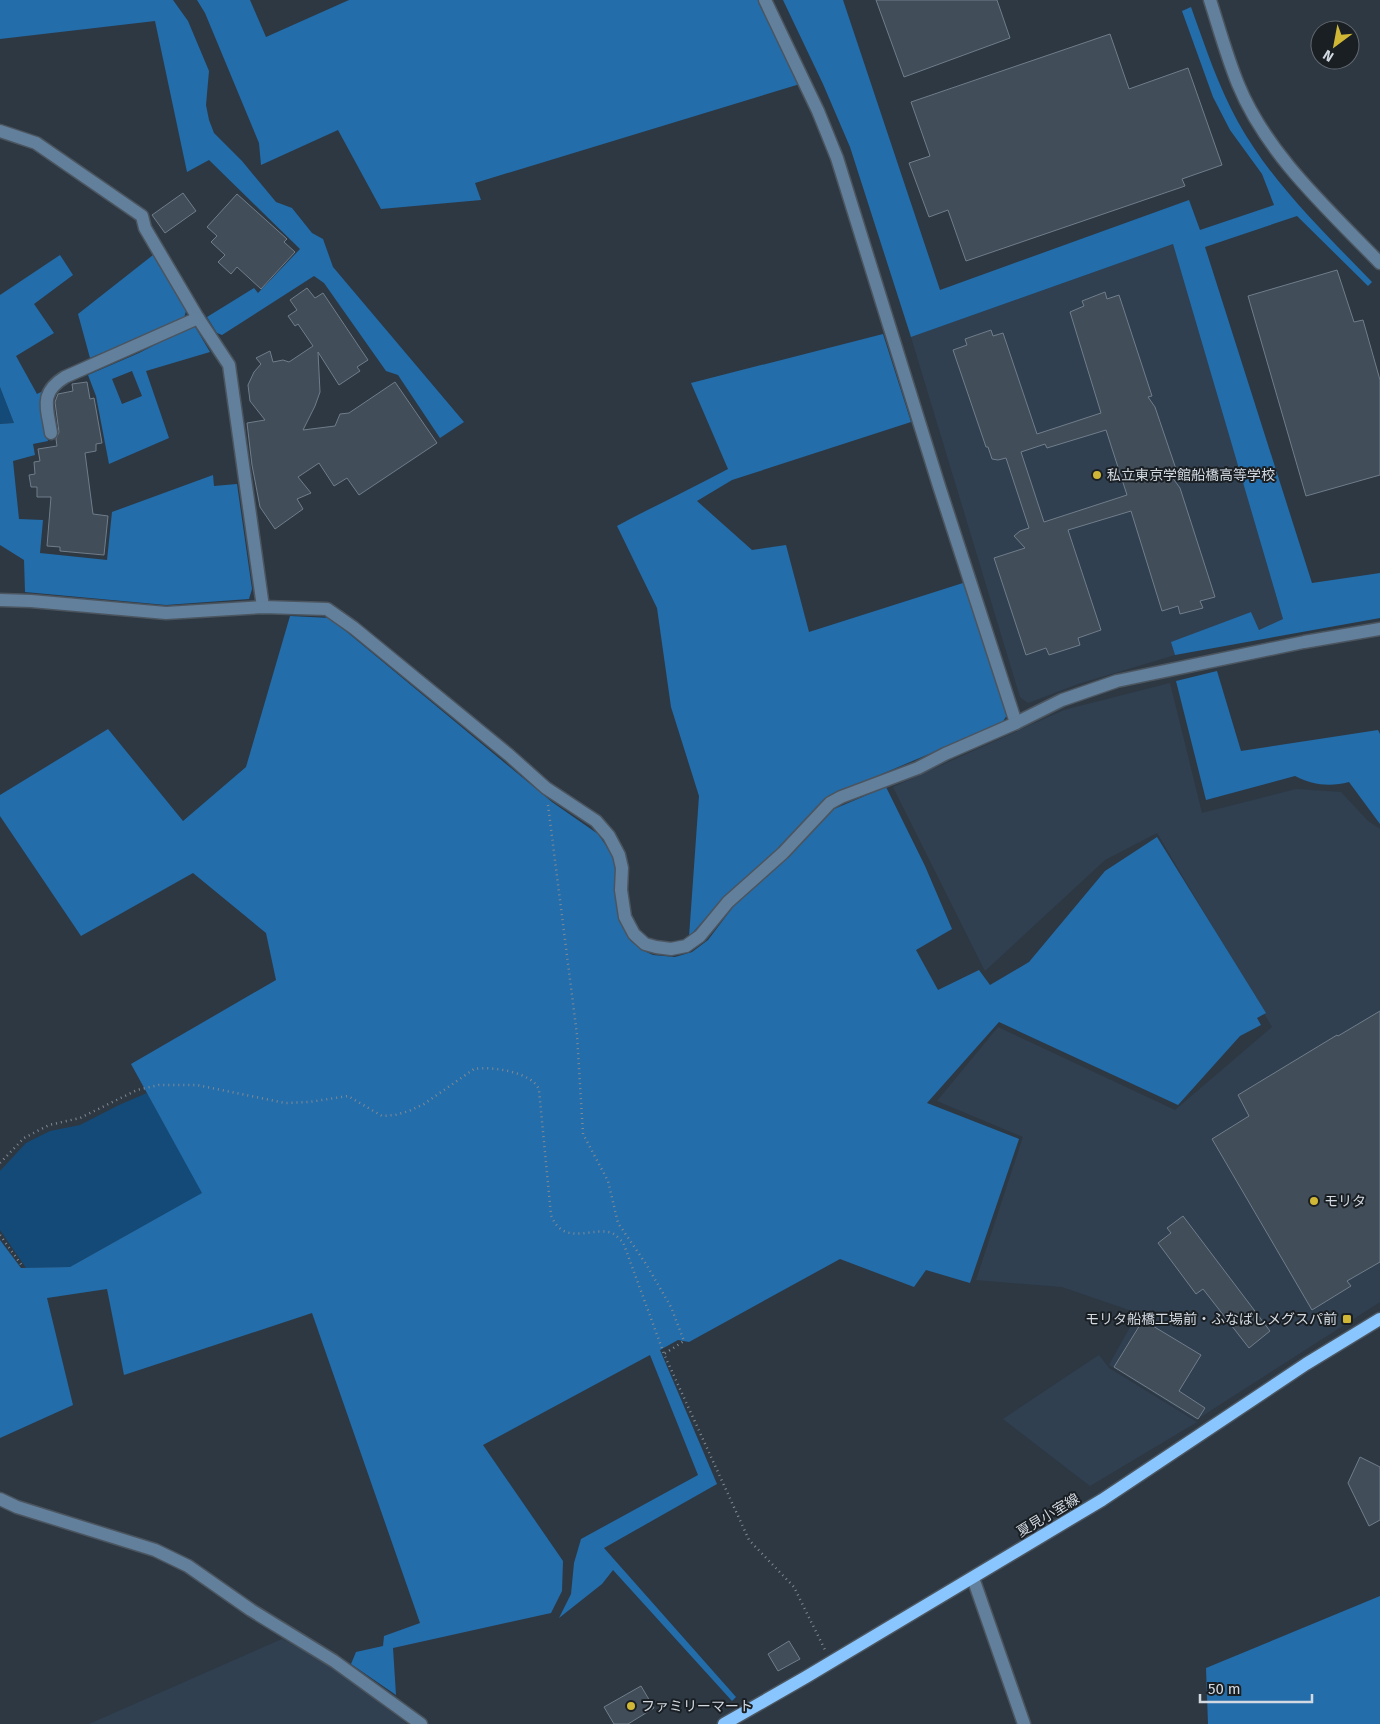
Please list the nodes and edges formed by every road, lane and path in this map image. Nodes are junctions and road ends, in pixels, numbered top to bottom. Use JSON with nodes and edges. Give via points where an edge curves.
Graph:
{"nodes":[{"id":1,"x":764,"y":0,"type":"edge"},
{"id":2,"x":1210,"y":0,"type":"edge"},
{"id":3,"x":0,"y":131,"type":"edge"},
{"id":4,"x":1380,"y":263,"type":"edge"},
{"id":5,"x":198,"y":318,"type":"junction"},
{"id":6,"x":51,"y":433,"type":"dead end"},
{"id":7,"x":0,"y":600,"type":"edge"},
{"id":8,"x":263,"y":608,"type":"junction"},
{"id":9,"x":1380,"y":629,"type":"edge"},
{"id":10,"x":1016,"y":723,"type":"junction"},
{"id":11,"x":546,"y":788,"type":"junction"},
{"id":12,"x":0,"y":1163,"type":"edge"},
{"id":13,"x":0,"y":1235,"type":"edge"},
{"id":14,"x":23,"y":1267,"type":"dead end"},
{"id":15,"x":1380,"y":1319,"type":"edge"},
{"id":16,"x":664,"y":1354,"type":"junction"},
{"id":17,"x":0,"y":1499,"type":"edge"},
{"id":18,"x":973,"y":1578,"type":"junction"},
{"id":19,"x":832,"y":1662,"type":"junction"},
{"id":20,"x":422,"y":1724,"type":"edge"},
{"id":21,"x":724,"y":1724,"type":"edge"},
{"id":22,"x":1024,"y":1724,"type":"edge"}],
"edges":[{"from":1,"to":10,"type":"street","via":[[837,158]]},
{"from":2,"to":4,"type":"street","via":[[1238,84],[1274,147]]},
{"from":3,"to":5,"type":"street","via":[[36,143],[142,216],[145,228]]},
{"from":5,"to":6,"type":"street","via":[[55,384],[46,399]]},
{"from":5,"to":8,"type":"street","via":[[229,365]]},
{"from":7,"to":8,"type":"street","via":[[166,614]]},
{"from":8,"to":11,"type":"street","via":[[327,609]]},
{"from":9,"to":10,"type":"street","via":[[1116,681],[1062,700]]},
{"from":10,"to":11,"type":"street","via":[[918,768],[830,803],[783,853],[728,902],[700,936],[686,946],[671,949],[645,944],[634,934],[625,917],[619,855],[609,836],[596,822]]},
{"from":11,"to":16,"type":"path","via":[[577,1035],[583,1134],[608,1181],[618,1223],[671,1307],[684,1342]]},
{"from":12,"to":16,"type":"path","via":[[24,1138],[49,1125],[80,1118],[137,1090],[160,1086],[197,1085],[285,1103],[348,1096],[382,1116],[409,1111],[424,1104],[474,1069],[518,1074],[535,1082],[539,1090],[553,1221],[570,1233],[608,1232],[623,1242]]},
{"from":13,"to":14,"type":"path"},
{"from":15,"to":18,"type":"main road","name":"夏見小室線","via":[[1306,1364],[1148,1470]]},
{"from":16,"to":19,"type":"path","via":[[749,1540],[794,1587]]},
{"from":17,"to":20,"type":"street","via":[[155,1550],[188,1566],[251,1610],[334,1661]]},
{"from":18,"to":19,"type":"main road","name":"夏見小室線"},
{"from":18,"to":22,"type":"street"},
{"from":19,"to":21,"type":"main road","name":"夏見小室線"}]}
